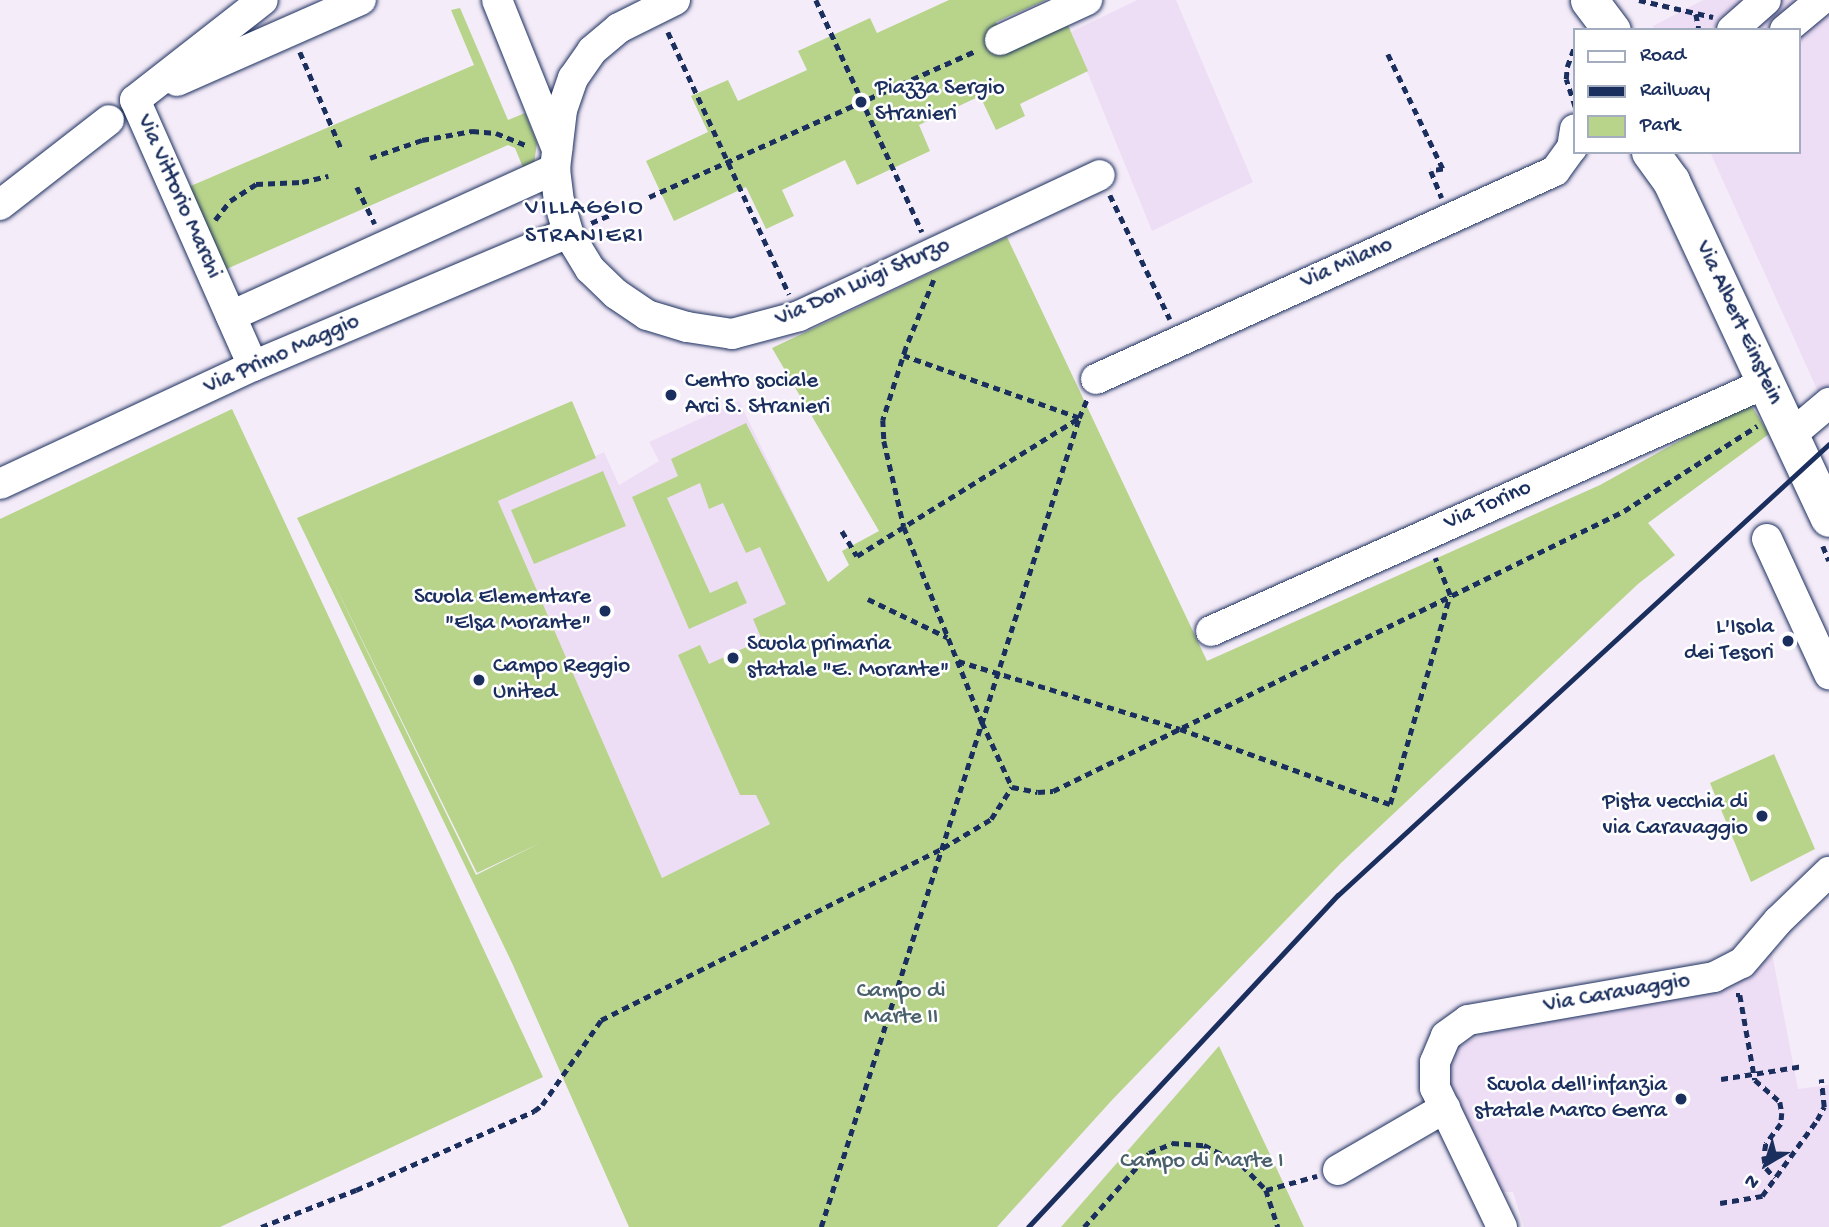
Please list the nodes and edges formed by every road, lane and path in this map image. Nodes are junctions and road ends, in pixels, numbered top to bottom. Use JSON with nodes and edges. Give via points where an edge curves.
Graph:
{"nodes":[{"id":1,"x":263,"y":0,"type":"edge"},
{"id":2,"x":361,"y":0,"type":"edge"},
{"id":3,"x":497,"y":0,"type":"edge"},
{"id":4,"x":816,"y":0,"type":"edge"},
{"id":5,"x":1086,"y":0,"type":"edge"},
{"id":6,"x":1580,"y":0,"type":"edge"},
{"id":7,"x":1589,"y":0,"type":"edge"},
{"id":8,"x":1639,"y":0,"type":"edge"},
{"id":9,"x":1821,"y":0,"type":"edge"},
{"id":10,"x":1762,"y":3,"type":"edge"},
{"id":11,"x":666,"y":4,"type":"edge"},
{"id":12,"x":1696,"y":13,"type":"junction"},
{"id":13,"x":1728,"y":21,"type":"edge"},
{"id":14,"x":1587,"y":28,"type":"edge"},
{"id":15,"x":1610,"y":28,"type":"edge"},
{"id":16,"x":1699,"y":28,"type":"edge"},
{"id":17,"x":1778,"y":28,"type":"edge"},
{"id":18,"x":1787,"y":28,"type":"edge"},
{"id":19,"x":291,"y":31,"type":"junction"},
{"id":20,"x":1000,"y":40,"type":"joint"},
{"id":21,"x":1574,"y":48,"type":"edge"},
{"id":22,"x":1388,"y":54,"type":"dead end"},
{"id":23,"x":135,"y":100,"type":"junction"},
{"id":24,"x":862,"y":101,"type":"junction"},
{"id":25,"x":1574,"y":104,"type":"edge"},
{"id":26,"x":108,"y":120,"type":"dead end"},
{"id":27,"x":1574,"y":135,"type":"edge"},
{"id":28,"x":341,"y":148,"type":"dead end"},
{"id":29,"x":1652,"y":154,"type":"edge"},
{"id":30,"x":370,"y":158,"type":"dead end"},
{"id":31,"x":556,"y":160,"type":"junction"},
{"id":32,"x":728,"y":162,"type":"junction"},
{"id":33,"x":1667,"y":167,"type":"edge"},
{"id":34,"x":1100,"y":175,"type":"joint"},
{"id":35,"x":328,"y":176,"type":"dead end"},
{"id":36,"x":357,"y":187,"type":"dead end"},
{"id":37,"x":649,"y":197,"type":"dead end"},
{"id":38,"x":0,"y":205,"type":"edge"},
{"id":39,"x":1451,"y":218,"type":"junction"},
{"id":40,"x":568,"y":233,"type":"junction"},
{"id":41,"x":194,"y":234,"type":"junction"},
{"id":42,"x":385,"y":246,"type":"junction"},
{"id":43,"x":932,"y":252,"type":"junction"},
{"id":44,"x":231,"y":316,"type":"junction"},
{"id":45,"x":799,"y":316,"type":"junction"},
{"id":46,"x":1180,"y":339,"type":"junction"},
{"id":47,"x":904,"y":356,"type":"junction"},
{"id":48,"x":253,"y":366,"type":"junction"},
{"id":49,"x":1096,"y":379,"type":"joint"},
{"id":50,"x":1766,"y":383,"type":"junction"},
{"id":51,"x":1829,"y":403,"type":"edge"},
{"id":52,"x":1079,"y":418,"type":"junction"},
{"id":53,"x":1806,"y":470,"type":"edge"},
{"id":54,"x":0,"y":484,"type":"edge"},
{"id":55,"x":904,"y":527,"type":"junction"},
{"id":56,"x":842,"y":531,"type":"dead end"},
{"id":57,"x":1426,"y":534,"type":"junction"},
{"id":58,"x":1767,"y":539,"type":"dead end"},
{"id":59,"x":1450,"y":595,"type":"junction"},
{"id":60,"x":868,"y":598,"type":"dead end"},
{"id":61,"x":1210,"y":631,"type":"dead end"},
{"id":62,"x":948,"y":637,"type":"junction"},
{"id":63,"x":957,"y":660,"type":"junction"},
{"id":64,"x":998,"y":671,"type":"junction"},
{"id":65,"x":1829,"y":674,"type":"edge"},
{"id":66,"x":982,"y":722,"type":"junction"},
{"id":67,"x":1180,"y":729,"type":"junction"},
{"id":68,"x":1012,"y":787,"type":"junction"},
{"id":69,"x":943,"y":848,"type":"junction"},
{"id":70,"x":1829,"y":872,"type":"edge"},
{"id":71,"x":1727,"y":996,"type":"dead end"},
{"id":72,"x":1802,"y":1066,"type":"dead end"},
{"id":73,"x":1754,"y":1074,"type":"junction"},
{"id":74,"x":1721,"y":1079,"type":"dead end"},
{"id":75,"x":1821,"y":1079,"type":"dead end"},
{"id":76,"x":1445,"y":1108,"type":"junction"},
{"id":77,"x":1338,"y":1170,"type":"joint"},
{"id":78,"x":1775,"y":1178,"type":"junction"},
{"id":79,"x":1266,"y":1190,"type":"junction"},
{"id":80,"x":1720,"y":1203,"type":"dead end"},
{"id":81,"x":261,"y":1227,"type":"edge"},
{"id":82,"x":821,"y":1227,"type":"edge"},
{"id":83,"x":1084,"y":1227,"type":"edge"},
{"id":84,"x":1278,"y":1227,"type":"edge"},
{"id":85,"x":1502,"y":1227,"type":"edge"}],
"edges":[{"from":1,"to":23,"type":"street","name":"Via Vittorio Marchi"},
{"from":2,"to":19,"type":"street"},
{"from":3,"to":31,"type":"street"},
{"from":4,"to":24,"type":"path"},
{"from":5,"to":20,"type":"street"},
{"from":6,"to":14,"type":"main road"},
{"from":7,"to":15,"type":"main road"},
{"from":8,"to":12,"type":"path"},
{"from":9,"to":18,"type":"street"},
{"from":10,"to":13,"type":"street"},
{"from":10,"to":17,"type":"street"},
{"from":11,"to":31,"type":"street","via":[[619,28],[592,51],[573,78],[562,110]]},
{"from":11,"to":32,"type":"path"},
{"from":12,"to":13,"type":"path"},
{"from":12,"to":16,"type":"path"},
{"from":19,"to":23,"type":"street"},
{"from":19,"to":28,"type":"path"},
{"from":20,"to":24,"type":"path"},
{"from":21,"to":25,"type":"path","via":[[1566,79]]},
{"from":22,"to":39,"type":"path","via":[[1443,169],[1431,172]]},
{"from":23,"to":41,"type":"street","name":"Via Vittorio Marchi"},
{"from":24,"to":32,"type":"path"},
{"from":24,"to":43,"type":"path"},
{"from":26,"to":38,"type":"street","name":"Via Vittorio Marchi"},
{"from":27,"to":39,"type":"street","name":"Via Milano","via":[[1572,148],[1555,171]]},
{"from":29,"to":33,"type":"main road","name":"Via Albert Einstein"},
{"from":30,"to":31,"type":"path","via":[[435,137],[471,131],[520,140]]},
{"from":31,"to":40,"type":"street","name":"Via Don Luigi Sturzo","via":[[559,201]]},
{"from":31,"to":42,"type":"street"},
{"from":32,"to":37,"type":"path"},
{"from":32,"to":45,"type":"path"},
{"from":33,"to":50,"type":"main road","name":"Via Albert Einstein"},
{"from":34,"to":43,"type":"street","name":"Via Don Luigi Sturzo"},
{"from":34,"to":46,"type":"path"},
{"from":35,"to":41,"type":"path","via":[[256,184]]},
{"from":36,"to":42,"type":"path"},
{"from":39,"to":46,"type":"street","name":"Via Milano"},
{"from":40,"to":45,"type":"street","name":"Via Don Luigi Sturzo","via":[[590,269],[647,315],[732,334]]},
{"from":40,"to":48,"type":"street","name":"Via Primo Maggio"},
{"from":41,"to":44,"type":"street","name":"Via Vittorio Marchi"},
{"from":42,"to":44,"type":"street"},
{"from":43,"to":45,"type":"street","name":"Via Don Luigi Sturzo"},
{"from":43,"to":47,"type":"path","via":[[940,271],[928,290]]},
{"from":44,"to":48,"type":"street","name":"Via Vittorio Marchi"},
{"from":46,"to":49,"type":"street","name":"Via Milano"},
{"from":47,"to":52,"type":"path"},
{"from":47,"to":55,"type":"path","via":[[883,421]]},
{"from":48,"to":54,"type":"street","name":"Via Primo Maggio"},
{"from":49,"to":52,"type":"path"},
{"from":50,"to":53,"type":"main road","name":"Via Albert Einstein"},
{"from":50,"to":57,"type":"street","name":"Via Torino"},
{"from":51,"to":53,"type":"street"},
{"from":52,"to":55,"type":"path"},
{"from":52,"to":64,"type":"path"},
{"from":53,"to":59,"type":"path","via":[[1624,511]]},
{"from":55,"to":56,"type":"path","via":[[857,556]]},
{"from":55,"to":62,"type":"path"},
{"from":57,"to":59,"type":"path"},
{"from":57,"to":61,"type":"street","name":"Via Torino"},
{"from":58,"to":65,"type":"street"},
{"from":59,"to":67,"type":"path"},
{"from":59,"to":67,"type":"path","via":[[1390,804]]},
{"from":60,"to":62,"type":"path"},
{"from":62,"to":63,"type":"path"},
{"from":63,"to":64,"type":"path"},
{"from":63,"to":66,"type":"path"},
{"from":64,"to":66,"type":"path"},
{"from":64,"to":67,"type":"path"},
{"from":66,"to":68,"type":"path"},
{"from":66,"to":69,"type":"path"},
{"from":67,"to":68,"type":"path","via":[[1053,791]]},
{"from":68,"to":69,"type":"path","via":[[990,819]]},
{"from":69,"to":81,"type":"path","via":[[601,1020],[542,1105],[521,1118]]},
{"from":69,"to":82,"type":"path"},
{"from":70,"to":76,"type":"street","name":"Via Caravaggio","via":[[1742,963],[1714,977],[1468,1020],[1456,1027],[1440,1049],[1434,1073]]},
{"from":71,"to":73,"type":"path","via":[[1740,995]]},
{"from":72,"to":73,"type":"path"},
{"from":73,"to":74,"type":"path"},
{"from":73,"to":78,"type":"path","via":[[1780,1102],[1781,1124],[1766,1144],[1766,1168]]},
{"from":75,"to":78,"type":"path","via":[[1824,1107]]},
{"from":76,"to":77,"type":"street"},
{"from":76,"to":85,"type":"street","name":"Via Caravaggio"},
{"from":77,"to":79,"type":"path"},
{"from":78,"to":80,"type":"path","via":[[1762,1196]]},
{"from":79,"to":83,"type":"path","via":[[1242,1165],[1204,1145],[1172,1143],[1149,1153]]},
{"from":79,"to":84,"type":"path"}]}
